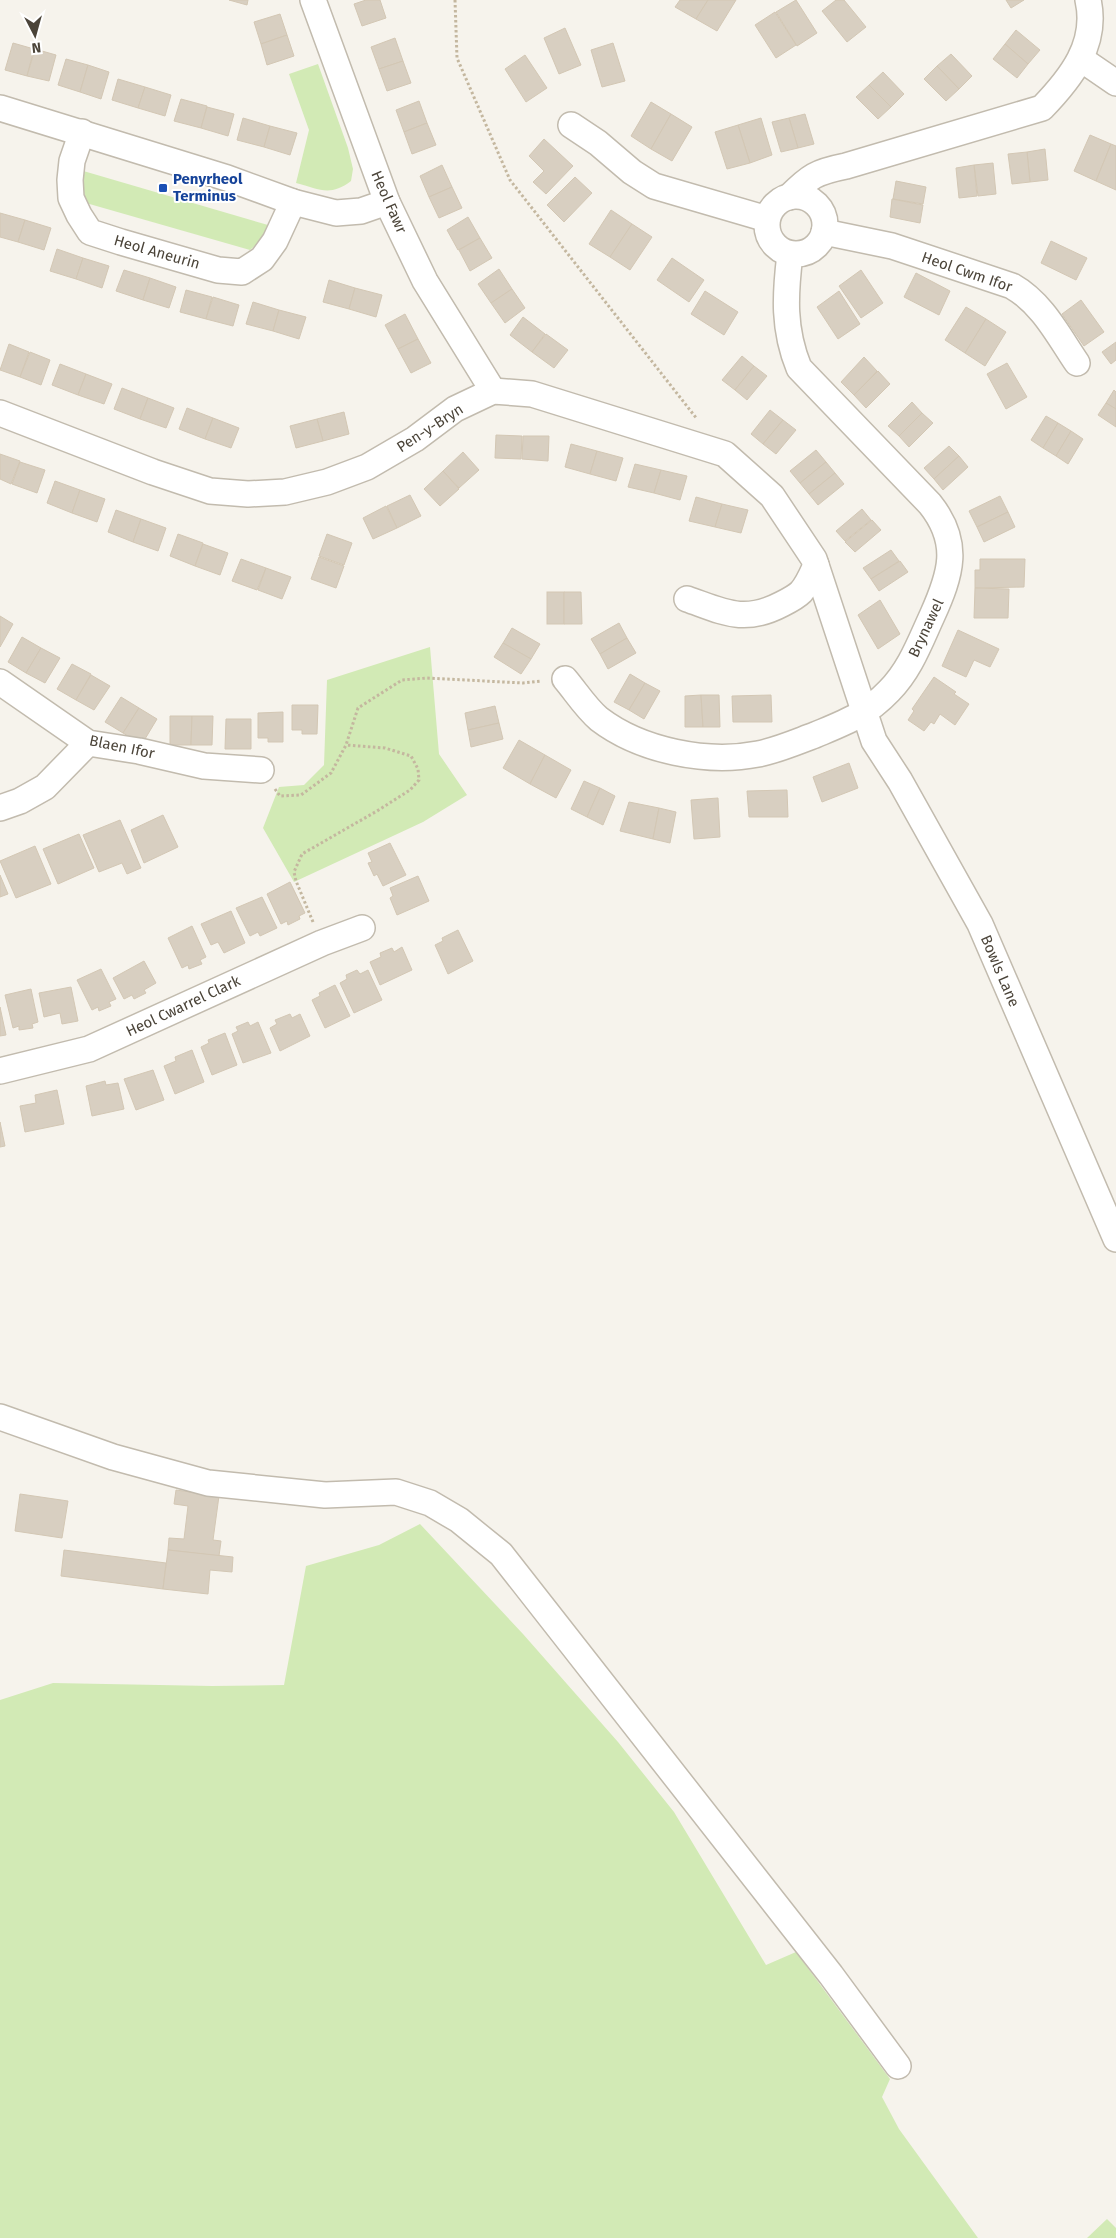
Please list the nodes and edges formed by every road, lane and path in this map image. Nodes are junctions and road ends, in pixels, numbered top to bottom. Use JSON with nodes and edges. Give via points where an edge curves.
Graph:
{"nodes":[{"id":1,"x":313,"y":0,"type":"edge"},
{"id":2,"x":454,"y":0,"type":"edge"},
{"id":3,"x":1088,"y":0,"type":"edge"},
{"id":4,"x":1081,"y":59,"type":"junction"},
{"id":5,"x":1116,"y":83,"type":"edge"},
{"id":6,"x":0,"y":108,"type":"edge"},
{"id":7,"x":571,"y":125,"type":"dead end"},
{"id":8,"x":82,"y":132,"type":"junction"},
{"id":9,"x":846,"y":166,"type":"junction"},
{"id":10,"x":789,"y":197,"type":"junction"},
{"id":11,"x":293,"y":202,"type":"junction"},
{"id":12,"x":387,"y":202,"type":"junction"},
{"id":13,"x":767,"y":219,"type":"junction"},
{"id":14,"x":822,"y":221,"type":"junction"},
{"id":15,"x":790,"y":254,"type":"junction"},
{"id":16,"x":1077,"y":363,"type":"dead end"},
{"id":17,"x":493,"y":391,"type":"junction"},
{"id":18,"x":0,"y":413,"type":"edge"},
{"id":19,"x":700,"y":423,"type":"dead end"},
{"id":20,"x":816,"y":565,"type":"junction"},
{"id":21,"x":686,"y":599,"type":"dead end"},
{"id":22,"x":565,"y":679,"type":"joint"},
{"id":23,"x":0,"y":682,"type":"edge"},
{"id":24,"x":864,"y":714,"type":"junction"},
{"id":25,"x":88,"y":743,"type":"junction"},
{"id":26,"x":346,"y":745,"type":"junction"},
{"id":27,"x":261,"y":770,"type":"joint"},
{"id":28,"x":0,"y":808,"type":"edge"},
{"id":29,"x":362,"y":928,"type":"dead end"},
{"id":30,"x":322,"y":943,"type":"junction"},
{"id":31,"x":0,"y":1071,"type":"edge"},
{"id":32,"x":1116,"y":1239,"type":"edge"},
{"id":33,"x":9,"y":1421,"type":"edge"},
{"id":34,"x":898,"y":2066,"type":"dead end"}],
"edges":[{"from":1,"to":12,"type":"street","name":"Heol Fawr"},
{"from":2,"to":19,"type":"path","via":[[457,58],[510,180]]},
{"from":3,"to":4,"type":"street","via":[[1092,17]]},
{"from":4,"to":5,"type":"street"},
{"from":4,"to":9,"type":"street","via":[[1064,85],[1042,108]]},
{"from":6,"to":8,"type":"street"},
{"from":7,"to":13,"type":"street","via":[[654,186]]},
{"from":8,"to":11,"type":"street"},
{"from":8,"to":11,"type":"street","name":"Heol Aneurin","via":[[72,161],[71,198],[90,232],[218,270],[242,272],[262,259],[275,241]]},
{"from":9,"to":10,"type":"street","via":[[820,171]]},
{"from":9,"to":14,"type":"street","via":[[825,193]]},
{"from":10,"to":13,"type":"street","via":[[777,202]]},
{"from":10,"to":14,"type":"street","via":[[805,197]]},
{"from":11,"to":12,"type":"street","via":[[336,213],[361,211]]},
{"from":12,"to":17,"type":"street","name":"Heol Fawr","via":[[425,281]]},
{"from":13,"to":15,"type":"street","via":[[769,239]]},
{"from":14,"to":15,"type":"street","via":[[819,244],[812,251]]},
{"from":14,"to":16,"type":"street","name":"Heol Cwm Ifor","via":[[1012,286],[1044,314]]},
{"from":15,"to":24,"type":"street","name":"Brynawel","via":[[785,307],[798,368],[930,504],[946,527],[950,540],[949,574],[915,653],[891,690]]},
{"from":17,"to":18,"type":"street","name":"Pen-y-Bryn","via":[[455,409],[415,439],[367,467],[327,482],[285,492],[248,494],[210,491]]},
{"from":17,"to":20,"type":"street","name":"Pen-y-Bryn","via":[[532,394],[725,454],[772,496]]},
{"from":20,"to":21,"type":"street","via":[[800,593],[758,614],[725,613]]},
{"from":20,"to":24,"type":"street","name":"Bowls Lane"},
{"from":22,"to":24,"type":"street","name":"Brynawel","via":[[599,719],[621,732],[672,751],[705,756],[756,754],[783,748]]},
{"from":22,"to":26,"type":"path","via":[[523,683],[428,678],[402,680],[358,708]]},
{"from":23,"to":25,"type":"street","name":"Blaen Ifor"},
{"from":24,"to":32,"type":"street","name":"Bowls Lane","via":[[874,741],[980,924]]},
{"from":25,"to":27,"type":"street","name":"Blaen Ifor","via":[[204,766]]},
{"from":25,"to":28,"type":"street","via":[[45,787]]},
{"from":26,"to":27,"type":"path","via":[[331,773],[301,795],[280,796]]},
{"from":26,"to":30,"type":"path","via":[[385,748],[411,756],[418,769],[419,780],[386,806],[302,854],[294,872],[296,881]]},
{"from":29,"to":30,"type":"street","name":"Heol Cwarrel Clark"},
{"from":30,"to":31,"type":"street","name":"Heol Cwarrel Clark","via":[[88,1049]]},
{"from":33,"to":34,"type":"street","via":[[113,1458],[208,1483],[325,1495],[396,1492],[430,1503],[459,1520],[501,1554],[831,1975]]}]}
